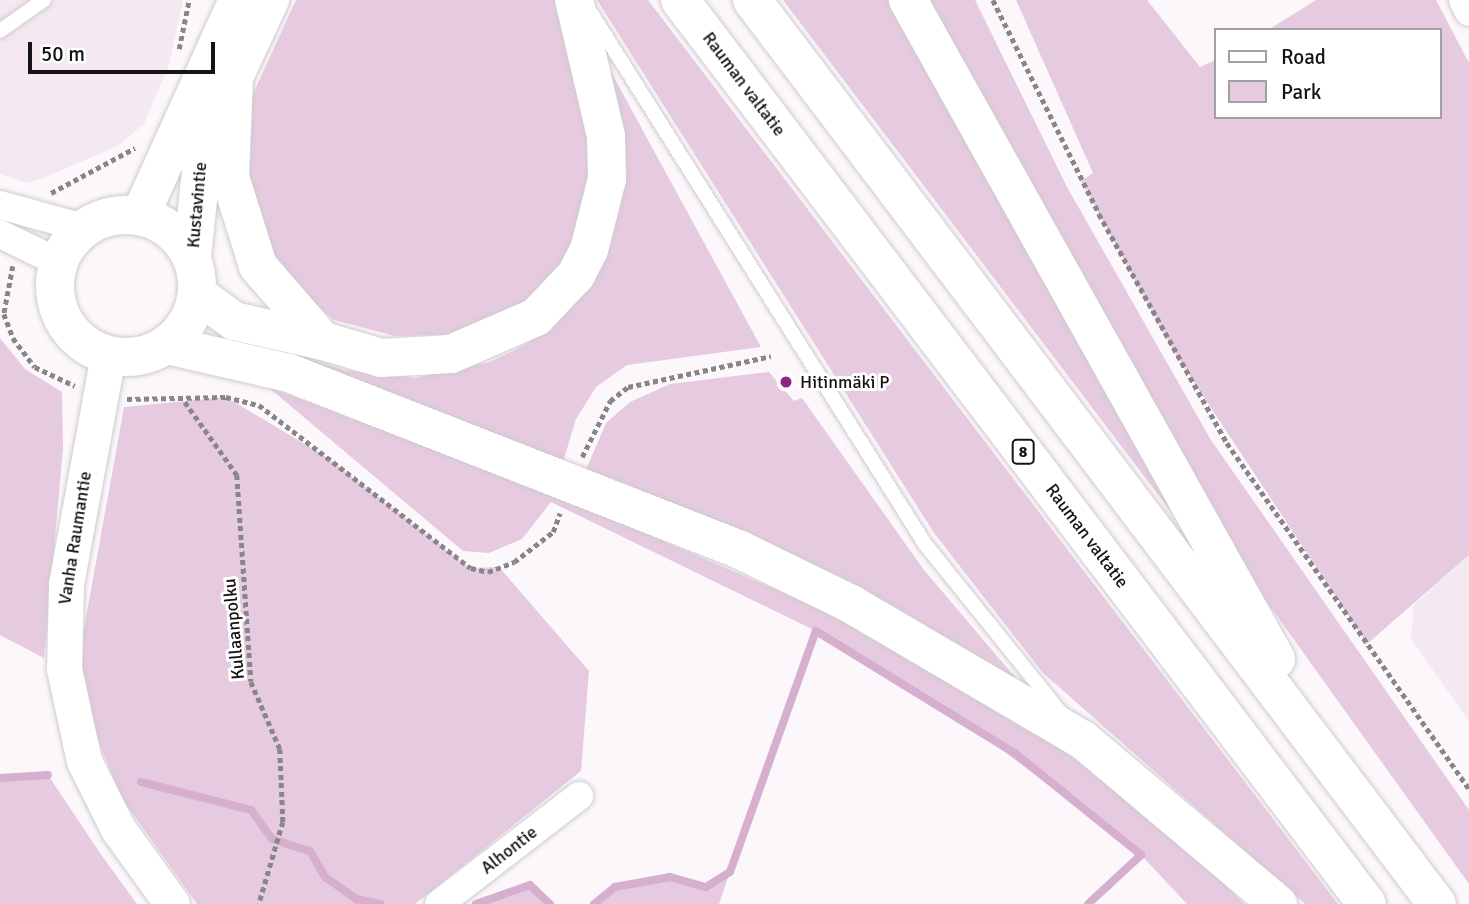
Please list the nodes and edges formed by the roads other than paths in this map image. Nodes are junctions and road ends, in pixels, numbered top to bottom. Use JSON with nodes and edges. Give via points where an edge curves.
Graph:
{"nodes":[{"id":1,"x":44,"y":0,"type":"edge"},
{"id":2,"x":237,"y":0,"type":"edge"},
{"id":3,"x":270,"y":0,"type":"edge"},
{"id":4,"x":574,"y":0,"type":"edge"},
{"id":5,"x":582,"y":0,"type":"edge"},
{"id":6,"x":680,"y":0,"type":"edge"},
{"id":7,"x":752,"y":0,"type":"edge"},
{"id":8,"x":908,"y":0,"type":"edge"},
{"id":9,"x":1463,"y":0,"type":"edge"},
{"id":10,"x":1469,"y":12,"type":"edge"},
{"id":11,"x":0,"y":31,"type":"edge"},
{"id":12,"x":234,"y":78,"type":"junction"},
{"id":13,"x":0,"y":205,"type":"edge"},
{"id":14,"x":140,"y":216,"type":"junction"},
{"id":15,"x":84,"y":228,"type":"junction"},
{"id":16,"x":0,"y":234,"type":"edge"},
{"id":17,"x":58,"y":262,"type":"junction"},
{"id":18,"x":194,"y":275,"type":"junction"},
{"id":19,"x":323,"y":341,"type":"junction"},
{"id":20,"x":167,"y":345,"type":"junction"},
{"id":21,"x":108,"y":355,"type":"junction"},
{"id":22,"x":1083,"y":740,"type":"junction"},
{"id":23,"x":579,"y":796,"type":"dead end"},
{"id":24,"x":1364,"y":809,"type":"junction"},
{"id":25,"x":172,"y":904,"type":"edge"},
{"id":26,"x":439,"y":904,"type":"edge"},
{"id":27,"x":1278,"y":904,"type":"edge"},
{"id":28,"x":1367,"y":904,"type":"edge"},
{"id":29,"x":1437,"y":904,"type":"edge"}],
"edges":[{"from":1,"to":11,"type":"lane"},
{"from":2,"to":14,"type":"main road","name":"Kustavintie"},
{"from":3,"to":12,"type":"main road","name":"Kustavintie"},
{"from":4,"to":19,"type":"main road","via":[[600,95],[607,179],[576,275],[536,317],[451,354],[381,358]]},
{"from":5,"to":22,"type":"lane","via":[[925,544]]},
{"from":6,"to":28,"type":"main road","name":"Rauman valtatie","number":"8"},
{"from":7,"to":24,"type":"main road"},
{"from":8,"to":24,"type":"main road","via":[[1187,507]]},
{"from":9,"to":10,"type":"street"},
{"from":12,"to":18,"type":"main road","name":"Kustavintie","via":[[204,142]]},
{"from":12,"to":19,"type":"main road","via":[[229,147],[241,229],[258,266]]},
{"from":13,"to":15,"type":"street"},
{"from":14,"to":15,"type":"main road","via":[[101,219]]},
{"from":14,"to":18,"type":"main road","via":[[179,238]]},
{"from":15,"to":17,"type":"main road"},
{"from":16,"to":17,"type":"street"},
{"from":17,"to":21,"type":"main road","via":[[58,309],[69,329]]},
{"from":18,"to":19,"type":"main road","via":[[243,325]]},
{"from":18,"to":20,"type":"main road","via":[[192,313]]},
{"from":20,"to":21,"type":"main road","via":[[128,358]]},
{"from":20,"to":22,"type":"main road","via":[[289,373],[740,550],[851,604]]},
{"from":21,"to":25,"type":"street","name":"Vanha Raumantie","via":[[66,584],[68,699],[101,799]]},
{"from":22,"to":27,"type":"main road"},
{"from":23,"to":26,"type":"street","name":"Alhontie"},
{"from":24,"to":29,"type":"main road"}]}
